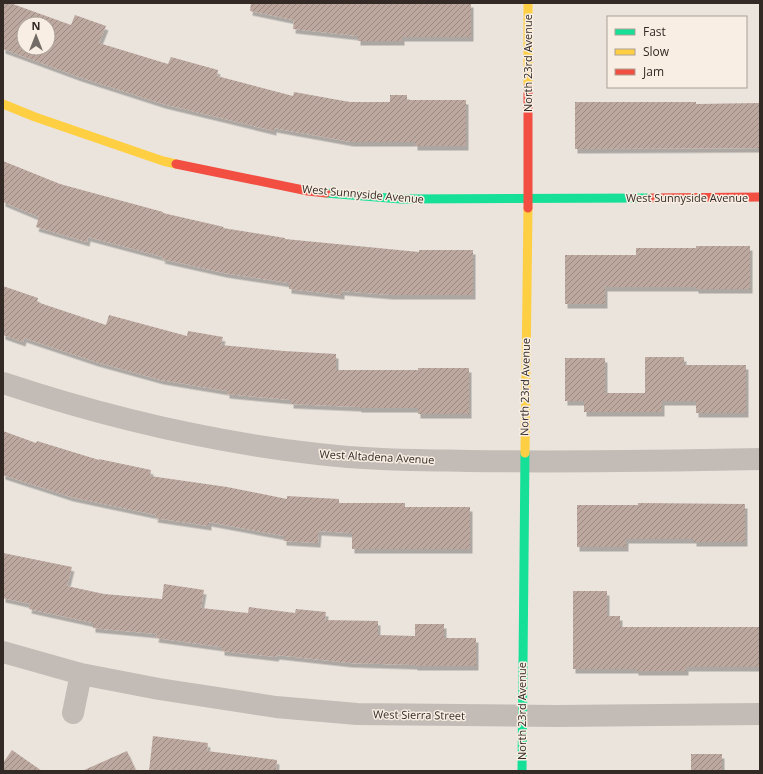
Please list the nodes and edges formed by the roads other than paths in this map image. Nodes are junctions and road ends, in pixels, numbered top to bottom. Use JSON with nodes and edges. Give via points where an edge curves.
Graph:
{"nodes":[{"id":1,"x":528,"y":3,"type":"edge"},
{"id":2,"x":3,"y":104,"type":"edge"},
{"id":3,"x":760,"y":197,"type":"edge"},
{"id":4,"x":528,"y":199,"type":"junction"},
{"id":5,"x":3,"y":384,"type":"edge"},
{"id":6,"x":760,"y":459,"type":"edge"},
{"id":7,"x":524,"y":462,"type":"junction"},
{"id":8,"x":3,"y":652,"type":"edge"},
{"id":9,"x":81,"y":674,"type":"junction"},
{"id":10,"x":73,"y":713,"type":"dead end"},
{"id":11,"x":760,"y":714,"type":"edge"},
{"id":12,"x":522,"y":716,"type":"junction"},
{"id":13,"x":522,"y":771,"type":"edge"}],
"edges":[{"from":1,"to":4,"type":"street","name":"North 23rd Avenue"},
{"from":2,"to":4,"type":"street","name":"West Sunnyside Avenue","via":[[163,161],[308,190],[401,199]]},
{"from":3,"to":4,"type":"street","name":"West Sunnyside Avenue"},
{"from":4,"to":7,"type":"street","name":"North 23rd Avenue"},
{"from":5,"to":7,"type":"street","name":"West Altadena Avenue","via":[[112,417],[242,444],[320,454]]},
{"from":6,"to":7,"type":"street","name":"West Altadena Avenue"},
{"from":7,"to":12,"type":"street","name":"North 23rd Avenue"},
{"from":8,"to":9,"type":"street","name":"West Sierra Street"},
{"from":9,"to":10,"type":"street"},
{"from":9,"to":12,"type":"street","name":"West Sierra Street","via":[[276,707],[357,714]]},
{"from":11,"to":12,"type":"street","name":"West Sierra Street"},
{"from":12,"to":13,"type":"street","name":"North 23rd Avenue"}]}
